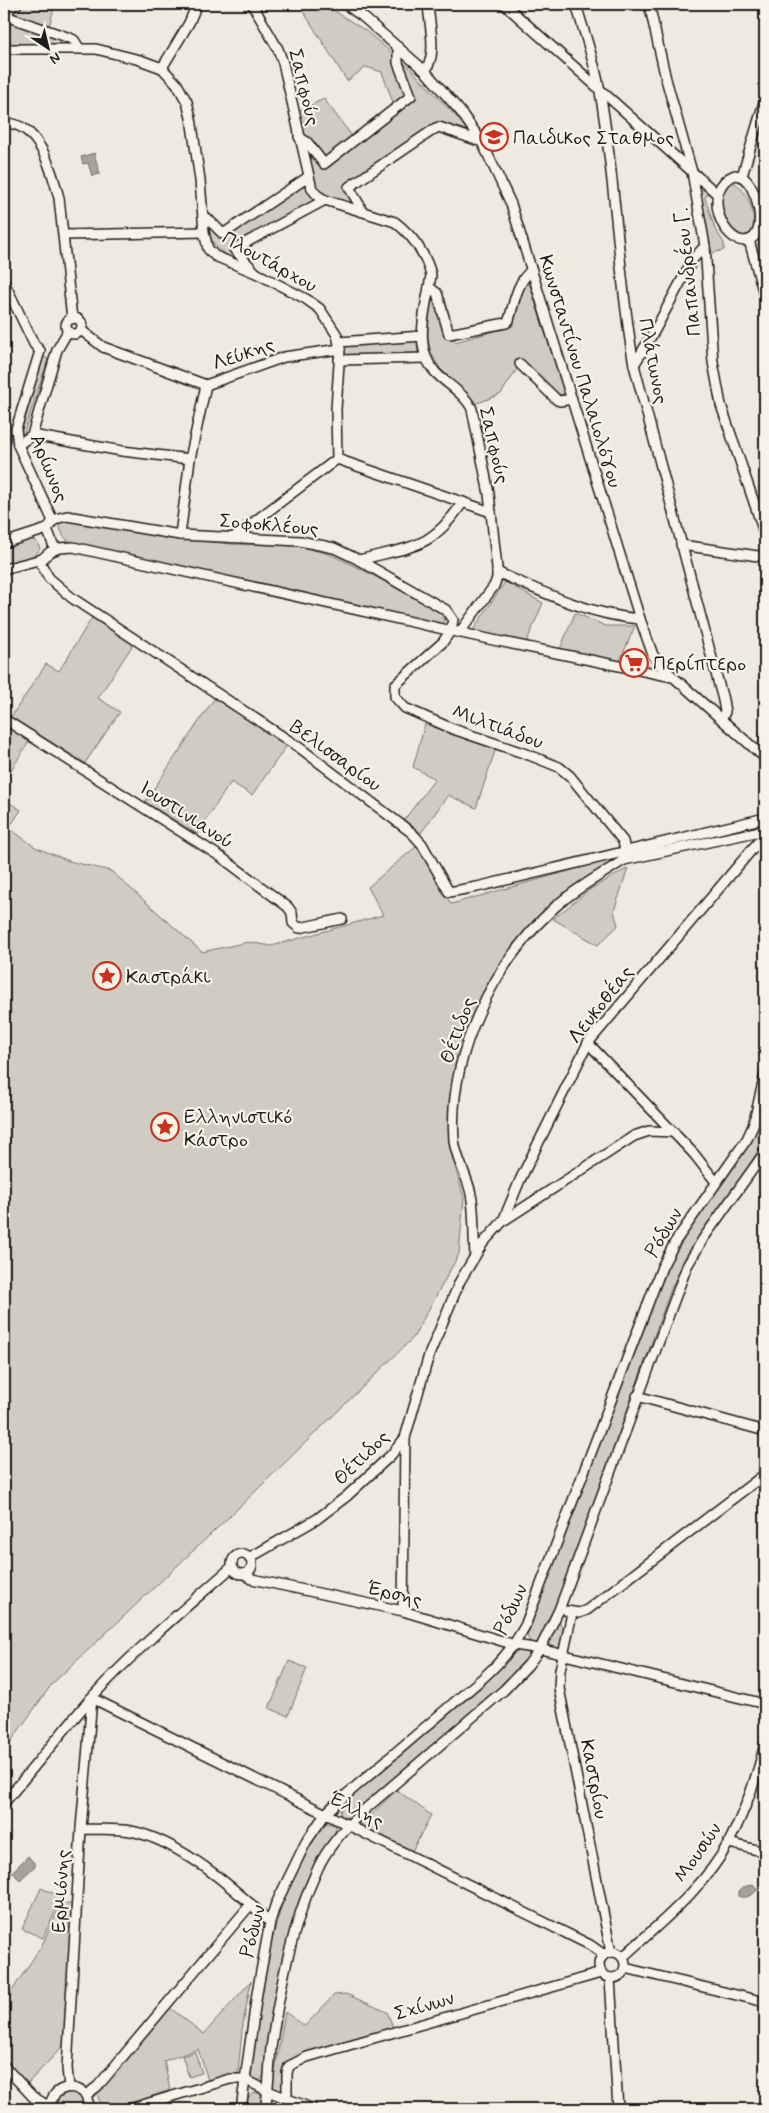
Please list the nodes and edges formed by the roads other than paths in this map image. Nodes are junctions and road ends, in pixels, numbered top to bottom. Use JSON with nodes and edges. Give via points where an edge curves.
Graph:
{"nodes":[{"id":1,"x":17,"y":4,"type":"edge"},
{"id":2,"x":197,"y":4,"type":"edge"},
{"id":3,"x":252,"y":4,"type":"edge"},
{"id":4,"x":345,"y":4,"type":"edge"},
{"id":5,"x":428,"y":4,"type":"edge"},
{"id":6,"x":504,"y":4,"type":"edge"},
{"id":7,"x":576,"y":4,"type":"edge"},
{"id":8,"x":649,"y":4,"type":"edge"},
{"id":9,"x":398,"y":47,"type":"junction"},
{"id":10,"x":79,"y":48,"type":"junction"},
{"id":11,"x":4,"y":49,"type":"edge"},
{"id":12,"x":162,"y":68,"type":"junction"},
{"id":13,"x":425,"y":71,"type":"junction"},
{"id":14,"x":600,"y":91,"type":"junction"},
{"id":15,"x":765,"y":98,"type":"edge"},
{"id":16,"x":4,"y":123,"type":"edge"},
{"id":17,"x":299,"y":137,"type":"junction"},
{"id":18,"x":482,"y":142,"type":"junction"},
{"id":19,"x":692,"y":172,"type":"junction"},
{"id":20,"x":742,"y":176,"type":"junction"},
{"id":21,"x":308,"y":177,"type":"junction"},
{"id":22,"x":716,"y":193,"type":"junction"},
{"id":23,"x":325,"y":200,"type":"junction"},
{"id":24,"x":761,"y":203,"type":"edge"},
{"id":25,"x":361,"y":211,"type":"junction"},
{"id":26,"x":203,"y":216,"type":"junction"},
{"id":27,"x":204,"y":232,"type":"junction"},
{"id":28,"x":64,"y":234,"type":"junction"},
{"id":29,"x":762,"y":238,"type":"edge"},
{"id":30,"x":749,"y":240,"type":"junction"},
{"id":31,"x":705,"y":246,"type":"junction"},
{"id":32,"x":532,"y":270,"type":"junction"},
{"id":33,"x":256,"y":273,"type":"junction"},
{"id":34,"x":4,"y":282,"type":"edge"},
{"id":35,"x":429,"y":287,"type":"junction"},
{"id":36,"x":765,"y":298,"type":"edge"},
{"id":37,"x":72,"y":319,"type":"junction"},
{"id":38,"x":81,"y":330,"type":"junction"},
{"id":39,"x":68,"y":332,"type":"junction"},
{"id":40,"x":422,"y":336,"type":"junction"},
{"id":41,"x":339,"y":346,"type":"junction"},
{"id":42,"x":57,"y":350,"type":"junction"},
{"id":43,"x":40,"y":351,"type":"junction"},
{"id":44,"x":426,"y":358,"type":"junction"},
{"id":45,"x":339,"y":360,"type":"junction"},
{"id":46,"x":520,"y":364,"type":"dead end"},
{"id":47,"x":634,"y":365,"type":"junction"},
{"id":48,"x":206,"y":385,"type":"junction"},
{"id":49,"x":572,"y":399,"type":"junction"},
{"id":50,"x":32,"y":435,"type":"junction"},
{"id":51,"x":18,"y":445,"type":"junction"},
{"id":52,"x":190,"y":459,"type":"junction"},
{"id":53,"x":337,"y":459,"type":"junction"},
{"id":54,"x":462,"y":502,"type":"junction"},
{"id":55,"x":491,"y":512,"type":"junction"},
{"id":56,"x":50,"y":525,"type":"junction"},
{"id":57,"x":180,"y":535,"type":"junction"},
{"id":58,"x":765,"y":535,"type":"edge"},
{"id":59,"x":234,"y":537,"type":"junction"},
{"id":60,"x":4,"y":543,"type":"edge"},
{"id":61,"x":681,"y":544,"type":"junction"},
{"id":62,"x":55,"y":550,"type":"junction"},
{"id":63,"x":765,"y":557,"type":"edge"},
{"id":64,"x":42,"y":559,"type":"junction"},
{"id":65,"x":359,"y":560,"type":"junction"},
{"id":66,"x":4,"y":569,"type":"edge"},
{"id":67,"x":497,"y":572,"type":"junction"},
{"id":68,"x":640,"y":619,"type":"junction"},
{"id":69,"x":456,"y":631,"type":"junction"},
{"id":70,"x":674,"y":677,"type":"junction"},
{"id":71,"x":722,"y":718,"type":"junction"},
{"id":72,"x":4,"y":719,"type":"edge"},
{"id":73,"x":765,"y":758,"type":"edge"},
{"id":74,"x":765,"y":818,"type":"edge"},
{"id":75,"x":765,"y":830,"type":"edge"},
{"id":76,"x":765,"y":834,"type":"edge"},
{"id":77,"x":625,"y":855,"type":"junction"},
{"id":78,"x":342,"y":919,"type":"dead end"},
{"id":79,"x":588,"y":1043,"type":"junction"},
{"id":80,"x":765,"y":1074,"type":"edge"},
{"id":81,"x":674,"y":1132,"type":"junction"},
{"id":82,"x":765,"y":1152,"type":"edge"},
{"id":83,"x":716,"y":1182,"type":"junction"},
{"id":84,"x":504,"y":1221,"type":"junction"},
{"id":85,"x":475,"y":1254,"type":"junction"},
{"id":86,"x":637,"y":1396,"type":"junction"},
{"id":87,"x":765,"y":1430,"type":"edge"},
{"id":88,"x":405,"y":1438,"type":"junction"},
{"id":89,"x":765,"y":1474,"type":"edge"},
{"id":90,"x":249,"y":1558,"type":"junction"},
{"id":91,"x":232,"y":1567,"type":"junction"},
{"id":92,"x":248,"y":1571,"type":"junction"},
{"id":93,"x":559,"y":1610,"type":"junction"},
{"id":94,"x":403,"y":1611,"type":"junction"},
{"id":95,"x":572,"y":1612,"type":"junction"},
{"id":96,"x":515,"y":1644,"type":"junction"},
{"id":97,"x":540,"y":1649,"type":"junction"},
{"id":98,"x":564,"y":1655,"type":"junction"},
{"id":99,"x":92,"y":1698,"type":"junction"},
{"id":100,"x":765,"y":1704,"type":"edge"},
{"id":101,"x":765,"y":1744,"type":"edge"},
{"id":102,"x":4,"y":1803,"type":"edge"},
{"id":103,"x":326,"y":1813,"type":"junction"},
{"id":104,"x":348,"y":1825,"type":"junction"},
{"id":105,"x":81,"y":1829,"type":"junction"},
{"id":106,"x":729,"y":1842,"type":"junction"},
{"id":107,"x":765,"y":1852,"type":"edge"},
{"id":108,"x":251,"y":1904,"type":"junction"},
{"id":109,"x":270,"y":1922,"type":"junction"},
{"id":110,"x":608,"y":1953,"type":"junction"},
{"id":111,"x":623,"y":1957,"type":"junction"},
{"id":112,"x":625,"y":1968,"type":"junction"},
{"id":113,"x":601,"y":1973,"type":"junction"},
{"id":114,"x":610,"y":1978,"type":"junction"},
{"id":115,"x":765,"y":2002,"type":"edge"},
{"id":116,"x":4,"y":2066,"type":"edge"},
{"id":117,"x":244,"y":2079,"type":"junction"},
{"id":118,"x":69,"y":2087,"type":"junction"},
{"id":119,"x":268,"y":2092,"type":"junction"},
{"id":120,"x":86,"y":2095,"type":"junction"},
{"id":121,"x":287,"y":2098,"type":"junction"},
{"id":122,"x":50,"y":2108,"type":"edge"},
{"id":123,"x":90,"y":2109,"type":"edge"},
{"id":124,"x":128,"y":2109,"type":"edge"},
{"id":125,"x":241,"y":2109,"type":"edge"},
{"id":126,"x":265,"y":2109,"type":"edge"},
{"id":127,"x":313,"y":2109,"type":"edge"},
{"id":128,"x":618,"y":2109,"type":"edge"}],
"edges":[{"from":1,"to":10,"type":"street","via":[[7,13],[11,18],[70,38]]},
{"from":2,"to":12,"type":"street","via":[[190,23]]},
{"from":3,"to":17,"type":"street","name":"Σαπφούς","via":[[283,63]]},
{"from":4,"to":9,"type":"street","name":"Κωνσταντίνου Παλαιολόγου"},
{"from":5,"to":13,"type":"street","via":[[432,55]]},
{"from":6,"to":14,"type":"street"},
{"from":7,"to":14,"type":"street","name":"Πλάτωνος"},
{"from":8,"to":19,"type":"street","name":"Παπανδρέου Γ."},
{"from":9,"to":13,"type":"street","name":"Κωνσταντίνου Παλαιολόγου"},
{"from":9,"to":17,"type":"street","via":[[398,63],[411,96],[324,164]]},
{"from":10,"to":11,"type":"street","name":"Πλουτάρχου"},
{"from":10,"to":12,"type":"street","name":"Πλουτάρχου","via":[[96,49]]},
{"from":12,"to":26,"type":"street","name":"Πλουτάρχου","via":[[188,102]]},
{"from":13,"to":18,"type":"street","name":"Κωνσταντίνου Παλαιολόγου"},
{"from":14,"to":19,"type":"street"},
{"from":14,"to":47,"type":"street","name":"Πλάτωνος"},
{"from":15,"to":20,"type":"street"},
{"from":16,"to":28,"type":"street","via":[[16,125],[41,146],[57,188]]},
{"from":17,"to":21,"type":"street","name":"Σαπφούς"},
{"from":18,"to":25,"type":"street","via":[[436,128],[349,187]]},
{"from":18,"to":32,"type":"street","name":"Κωνσταντίνου Παλαιολόγου","via":[[511,204]]},
{"from":19,"to":22,"type":"street"},
{"from":19,"to":31,"type":"street","name":"Παπανδρέου Γ."},
{"from":20,"to":22,"type":"street","via":[[727,178]]},
{"from":20,"to":24,"type":"street"},
{"from":21,"to":23,"type":"street","name":"Σαπφούς","via":[[312,189]]},
{"from":21,"to":26,"type":"street","via":[[223,234]]},
{"from":22,"to":30,"type":"street","via":[[724,226],[730,236],[739,241]]},
{"from":23,"to":25,"type":"street","name":"Σαπφούς"},
{"from":23,"to":33,"type":"street","via":[[234,249]]},
{"from":24,"to":29,"type":"street"},
{"from":25,"to":35,"type":"street","name":"Σαπφούς","via":[[395,222],[409,234],[429,267]]},
{"from":26,"to":27,"type":"street","name":"Πλουτάρχου"},
{"from":27,"to":28,"type":"street"},
{"from":27,"to":33,"type":"street","name":"Πλουτάρχου","via":[[208,249],[215,256]]},
{"from":28,"to":37,"type":"street"},
{"from":29,"to":30,"type":"street"},
{"from":30,"to":36,"type":"street"},
{"from":31,"to":47,"type":"street","via":[[693,259]]},
{"from":31,"to":58,"type":"street","name":"Παπανδρέου Γ.","via":[[717,386]]},
{"from":32,"to":35,"type":"street","via":[[524,275],[506,323],[449,334],[437,293]]},
{"from":32,"to":49,"type":"street","name":"Κωνσταντίνου Παλαιολόγου"},
{"from":33,"to":41,"type":"street","name":"Πλουτάρχου","via":[[320,309]]},
{"from":34,"to":43,"type":"street"},
{"from":35,"to":40,"type":"street","name":"Σαπφούς"},
{"from":37,"to":38,"type":"street","via":[[80,322]]},
{"from":37,"to":39,"type":"street","via":[[66,324]]},
{"from":38,"to":39,"type":"street","via":[[75,334]]},
{"from":38,"to":48,"type":"street","name":"Λεύκης","via":[[103,347]]},
{"from":39,"to":42,"type":"street"},
{"from":40,"to":41,"type":"street","name":"Λεύκης"},
{"from":40,"to":44,"type":"street","name":"Σαπφούς"},
{"from":41,"to":45,"type":"street"},
{"from":41,"to":48,"type":"street","name":"Λεύκης","via":[[284,357]]},
{"from":42,"to":43,"type":"street"},
{"from":42,"to":50,"type":"street"},
{"from":43,"to":51,"type":"street","name":"Αρίωνος","via":[[16,429]]},
{"from":44,"to":45,"type":"street"},
{"from":44,"to":55,"type":"street","name":"Σαπφούς","via":[[435,372],[471,407]]},
{"from":45,"to":53,"type":"street"},
{"from":46,"to":49,"type":"street","via":[[557,400]]},
{"from":47,"to":61,"type":"street","name":"Πλάτωνος"},
{"from":48,"to":52,"type":"street"},
{"from":49,"to":68,"type":"street","name":"Κωνσταντίνου Παλαιολόγου"},
{"from":50,"to":51,"type":"street"},
{"from":50,"to":52,"type":"street"},
{"from":51,"to":56,"type":"street","name":"Αρίωνος"},
{"from":52,"to":57,"type":"street"},
{"from":53,"to":54,"type":"street"},
{"from":53,"to":59,"type":"street"},
{"from":54,"to":55,"type":"street"},
{"from":54,"to":65,"type":"street","via":[[442,529],[419,545]]},
{"from":55,"to":67,"type":"street","name":"Σαπφούς"},
{"from":56,"to":57,"type":"street","name":"Σοφοκλέους","via":[[62,516],[78,517]]},
{"from":56,"to":60,"type":"street","name":"Σοφοκλέους"},
{"from":56,"to":62,"type":"street"},
{"from":57,"to":59,"type":"street","name":"Σοφοκλέους"},
{"from":59,"to":65,"type":"street","name":"Σοφοκλέους","via":[[307,542],[334,548]]},
{"from":61,"to":63,"type":"street"},
{"from":61,"to":71,"type":"street","name":"Πλάτωνος","via":[[723,700]]},
{"from":62,"to":64,"type":"street"},
{"from":62,"to":69,"type":"street","via":[[74,547]]},
{"from":64,"to":66,"type":"street"},
{"from":64,"to":77,"type":"street","name":"Βελισσαρίου","via":[[46,575],[72,598],[300,748],[412,833],[422,844],[449,892]]},
{"from":65,"to":69,"type":"street","name":"Σοφοκλέους","via":[[446,610]]},
{"from":67,"to":68,"type":"street","via":[[596,612]]},
{"from":67,"to":69,"type":"street","name":"Μιλτιάδου","via":[[494,586]]},
{"from":68,"to":70,"type":"street","name":"Κωνσταντίνου Παλαιολόγου","via":[[653,655]]},
{"from":69,"to":70,"type":"street"},
{"from":69,"to":77,"type":"street","name":"Μιλτιάδου","via":[[397,682],[393,693],[400,706],[559,767],[615,830],[623,842]]},
{"from":70,"to":71,"type":"street","name":"Κωνσταντίνου Παλαιολόγου"},
{"from":71,"to":73,"type":"street","name":"Κωνσταντίνου Παλαιολόγου"},
{"from":72,"to":78,"type":"street","name":"Ιουστινιανού","via":[[221,857],[288,907],[293,923],[299,928]]},
{"from":74,"to":77,"type":"street"},
{"from":75,"to":77,"type":"street"},
{"from":76,"to":79,"type":"street","name":"Λευκοθέας"},
{"from":77,"to":85,"type":"street","name":"Θέτιδος","via":[[613,867],[572,894],[528,934],[496,979],[480,1010],[457,1087],[454,1122],[455,1148],[472,1201]]},
{"from":79,"to":81,"type":"street"},
{"from":79,"to":84,"type":"street","name":"Λευκοθέας","via":[[520,1180]]},
{"from":80,"to":83,"type":"street","name":"Ρόδων","via":[[748,1139]]},
{"from":81,"to":83,"type":"street"},
{"from":81,"to":84,"type":"street","name":"Θέτιδος","via":[[649,1131],[634,1136]]},
{"from":82,"to":86,"type":"street","name":"Ρόδων","via":[[687,1266]]},
{"from":83,"to":96,"type":"street","name":"Ρόδων","via":[[662,1267],[525,1626]]},
{"from":84,"to":85,"type":"street","name":"Θέτιδος"},
{"from":85,"to":88,"type":"street","name":"Θέτιδος","via":[[460,1281],[429,1356]]},
{"from":86,"to":87,"type":"street"},
{"from":86,"to":93,"type":"street","name":"Ρόδων"},
{"from":88,"to":90,"type":"street","name":"Θέτιδος","via":[[347,1496]]},
{"from":88,"to":94,"type":"street"},
{"from":89,"to":95,"type":"street","via":[[587,1610]]},
{"from":90,"to":91,"type":"street","via":[[237,1556]]},
{"from":90,"to":92,"type":"street"},
{"from":91,"to":92,"type":"street","via":[[239,1574]]},
{"from":91,"to":99,"type":"street","via":[[141,1648]]},
{"from":92,"to":94,"type":"street","name":"Έρσης","via":[[252,1579]]},
{"from":93,"to":95,"type":"street"},
{"from":93,"to":97,"type":"street","name":"Ρόδων"},
{"from":94,"to":96,"type":"street","name":"Έρσης"},
{"from":95,"to":98,"type":"street","name":"Καστρίου"},
{"from":96,"to":97,"type":"street","name":"Έρσης"},
{"from":96,"to":103,"type":"street","name":"Ρόδων","via":[[484,1678]]},
{"from":97,"to":98,"type":"street","name":"Έρσης"},
{"from":97,"to":104,"type":"street","name":"Ρόδων","via":[[504,1690]]},
{"from":98,"to":100,"type":"street","name":"Έρσης"},
{"from":98,"to":110,"type":"street","name":"Καστρίου","via":[[560,1688]]},
{"from":99,"to":102,"type":"street"},
{"from":99,"to":103,"type":"street","name":"Έλλης"},
{"from":99,"to":105,"type":"street","name":"Ερμιόνης"},
{"from":101,"to":106,"type":"street","name":"Μουσών","via":[[749,1796]]},
{"from":103,"to":104,"type":"street","name":"Έλλης"},
{"from":103,"to":109,"type":"street","name":"Ρόδων","via":[[306,1842]]},
{"from":104,"to":110,"type":"street","name":"Έλλης"},
{"from":104,"to":119,"type":"street","name":"Ρόδων","via":[[318,1866],[291,1944],[272,2041]]},
{"from":105,"to":108,"type":"street","via":[[130,1831],[149,1837],[185,1854]]},
{"from":105,"to":118,"type":"street","name":"Ερμιόνης","via":[[67,2068]]},
{"from":106,"to":107,"type":"street"},
{"from":106,"to":111,"type":"street","name":"Μουσών","via":[[689,1894]]},
{"from":108,"to":109,"type":"street"},
{"from":108,"to":120,"type":"street","via":[[98,2086]]},
{"from":109,"to":117,"type":"street","name":"Ρόδων"},
{"from":110,"to":111,"type":"street","via":[[618,1953]]},
{"from":110,"to":113,"type":"street","via":[[600,1961]]},
{"from":111,"to":112,"type":"street"},
{"from":112,"to":114,"type":"street","via":[[617,1977]]},
{"from":112,"to":115,"type":"street"},
{"from":113,"to":114,"type":"street"},
{"from":113,"to":121,"type":"street","name":"Σχίνων","via":[[306,2057],[289,2066]]},
{"from":114,"to":128,"type":"street"},
{"from":116,"to":122,"type":"street","via":[[33,2097]]},
{"from":117,"to":119,"type":"street"},
{"from":117,"to":124,"type":"street","via":[[230,2080]]},
{"from":117,"to":125,"type":"street","name":"Ρόδων"},
{"from":118,"to":120,"type":"street","via":[[76,2087]]},
{"from":118,"to":122,"type":"street","via":[[53,2095]]},
{"from":119,"to":121,"type":"street"},
{"from":119,"to":126,"type":"street","name":"Ρόδων"},
{"from":120,"to":123,"type":"street"},
{"from":121,"to":127,"type":"street"}]}
